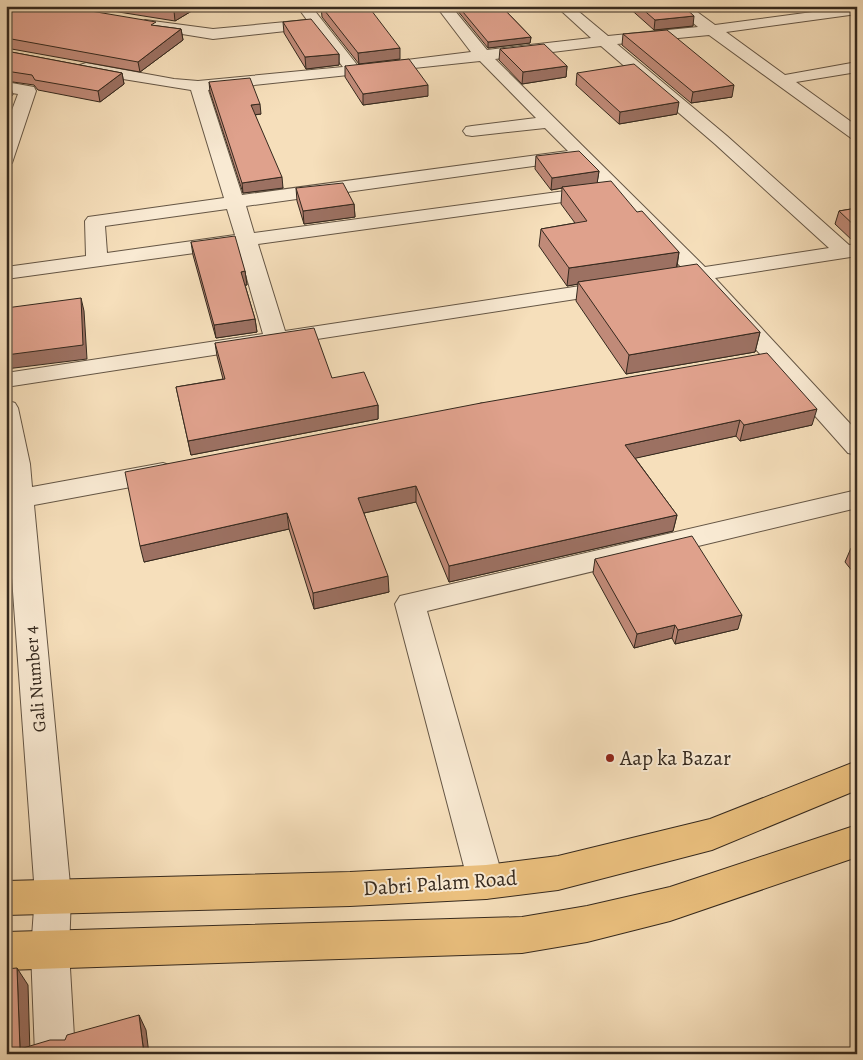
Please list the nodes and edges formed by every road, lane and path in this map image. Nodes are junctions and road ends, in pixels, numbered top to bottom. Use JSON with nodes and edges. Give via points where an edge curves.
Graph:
{"nodes":[{"id":1,"x":304,"y":6,"type":"edge"},
{"id":2,"x":443,"y":6,"type":"edge"},
{"id":3,"x":562,"y":6,"type":"edge"},
{"id":4,"x":679,"y":6,"type":"edge"},
{"id":5,"x":763,"y":6,"type":"edge"},
{"id":6,"x":852,"y":10,"type":"edge"},
{"id":7,"x":783,"y":19,"type":"junction"},
{"id":8,"x":131,"y":22,"type":"edge"},
{"id":9,"x":317,"y":23,"type":"junction"},
{"id":10,"x":712,"y":30,"type":"junction"},
{"id":11,"x":603,"y":41,"type":"junction"},
{"id":12,"x":484,"y":56,"type":"junction"},
{"id":13,"x":70,"y":65,"type":"edge"},
{"id":14,"x":857,"y":68,"type":"edge"},
{"id":15,"x":354,"y":71,"type":"junction"},
{"id":16,"x":782,"y":80,"type":"junction"},
{"id":17,"x":198,"y":86,"type":"junction"},
{"id":18,"x":6,"y":87,"type":"edge"},
{"id":19,"x":549,"y":122,"type":"junction"},
{"id":20,"x":472,"y":131,"type":"dead end"},
{"id":21,"x":857,"y":134,"type":"edge"},
{"id":22,"x":7,"y":150,"type":"edge"},
{"id":23,"x":581,"y":155,"type":"junction"},
{"id":24,"x":615,"y":189,"type":"junction"},
{"id":25,"x":234,"y":202,"type":"junction"},
{"id":26,"x":244,"y":239,"type":"junction"},
{"id":27,"x":852,"y":253,"type":"edge"},
{"id":28,"x":97,"y":260,"type":"junction"},
{"id":29,"x":6,"y":273,"type":"edge"},
{"id":30,"x":700,"y":274,"type":"junction"},
{"id":31,"x":276,"y":338,"type":"junction"},
{"id":32,"x":776,"y":356,"type":"junction"},
{"id":33,"x":748,"y":362,"type":"edge"},
{"id":34,"x":6,"y":380,"type":"edge"},
{"id":35,"x":6,"y":408,"type":"edge"},
{"id":36,"x":857,"y":446,"type":"edge"},
{"id":37,"x":185,"y":468,"type":"edge"},
{"id":38,"x":857,"y":499,"type":"edge"},
{"id":39,"x":16,"y":508,"type":"edge"},
{"id":40,"x":857,"y":775,"type":"edge"},
{"id":41,"x":857,"y":840,"type":"edge"},
{"id":42,"x":486,"y":882,"type":"junction"},
{"id":43,"x":53,"y":896,"type":"junction"},
{"id":44,"x":6,"y":898,"type":"edge"},
{"id":45,"x":6,"y":951,"type":"edge"},
{"id":46,"x":50,"y":952,"type":"junction"},
{"id":47,"x":55,"y":1054,"type":"edge"}],
"edges":[{"from":1,"to":9,"type":"street"},
{"from":2,"to":12,"type":"street"},
{"from":3,"to":11,"type":"street"},
{"from":4,"to":10,"type":"street"},
{"from":5,"to":7,"type":"street"},
{"from":6,"to":7,"type":"street"},
{"from":7,"to":10,"type":"street"},
{"from":8,"to":9,"type":"street","via":[[212,34]]},
{"from":9,"to":15,"type":"street"},
{"from":10,"to":11,"type":"street"},
{"from":10,"to":16,"type":"street"},
{"from":11,"to":12,"type":"street"},
{"from":11,"to":27,"type":"street"},
{"from":12,"to":15,"type":"street"},
{"from":12,"to":19,"type":"street"},
{"from":13,"to":17,"type":"street"},
{"from":14,"to":16,"type":"street"},
{"from":15,"to":17,"type":"street"},
{"from":16,"to":21,"type":"street"},
{"from":17,"to":25,"type":"street"},
{"from":18,"to":22,"type":"street","via":[[28,90]]},
{"from":19,"to":20,"type":"street"},
{"from":19,"to":23,"type":"street"},
{"from":23,"to":24,"type":"street"},
{"from":23,"to":25,"type":"street"},
{"from":24,"to":26,"type":"street"},
{"from":24,"to":30,"type":"street"},
{"from":25,"to":26,"type":"street"},
{"from":25,"to":28,"type":"street","via":[[95,221]]},
{"from":26,"to":28,"type":"street"},
{"from":26,"to":31,"type":"street"},
{"from":27,"to":30,"type":"street"},
{"from":28,"to":29,"type":"street"},
{"from":30,"to":31,"type":"street"},
{"from":30,"to":32,"type":"street"},
{"from":31,"to":34,"type":"street"},
{"from":32,"to":33,"type":"street"},
{"from":32,"to":36,"type":"street"},
{"from":35,"to":39,"type":"street","name":"Gali Number 4","via":[[17,464]]},
{"from":37,"to":39,"type":"street"},
{"from":38,"to":42,"type":"street","via":[[410,604]]},
{"from":39,"to":43,"type":"street","name":"Gali Number 4"},
{"from":40,"to":42,"type":"main road","name":"Dabri Palam Road","via":[[712,834],[558,873]]},
{"from":41,"to":46,"type":"main road","via":[[670,904],[587,924],[522,935]]},
{"from":42,"to":43,"type":"main road","name":"Dabri Palam Road","via":[[350,889]]},
{"from":43,"to":44,"type":"main road","name":"Dabri Palam Road"},
{"from":43,"to":46,"type":"street","name":"Gali Number 4"},
{"from":45,"to":46,"type":"main road"},
{"from":46,"to":47,"type":"street","name":"Gali Number 4"}]}
